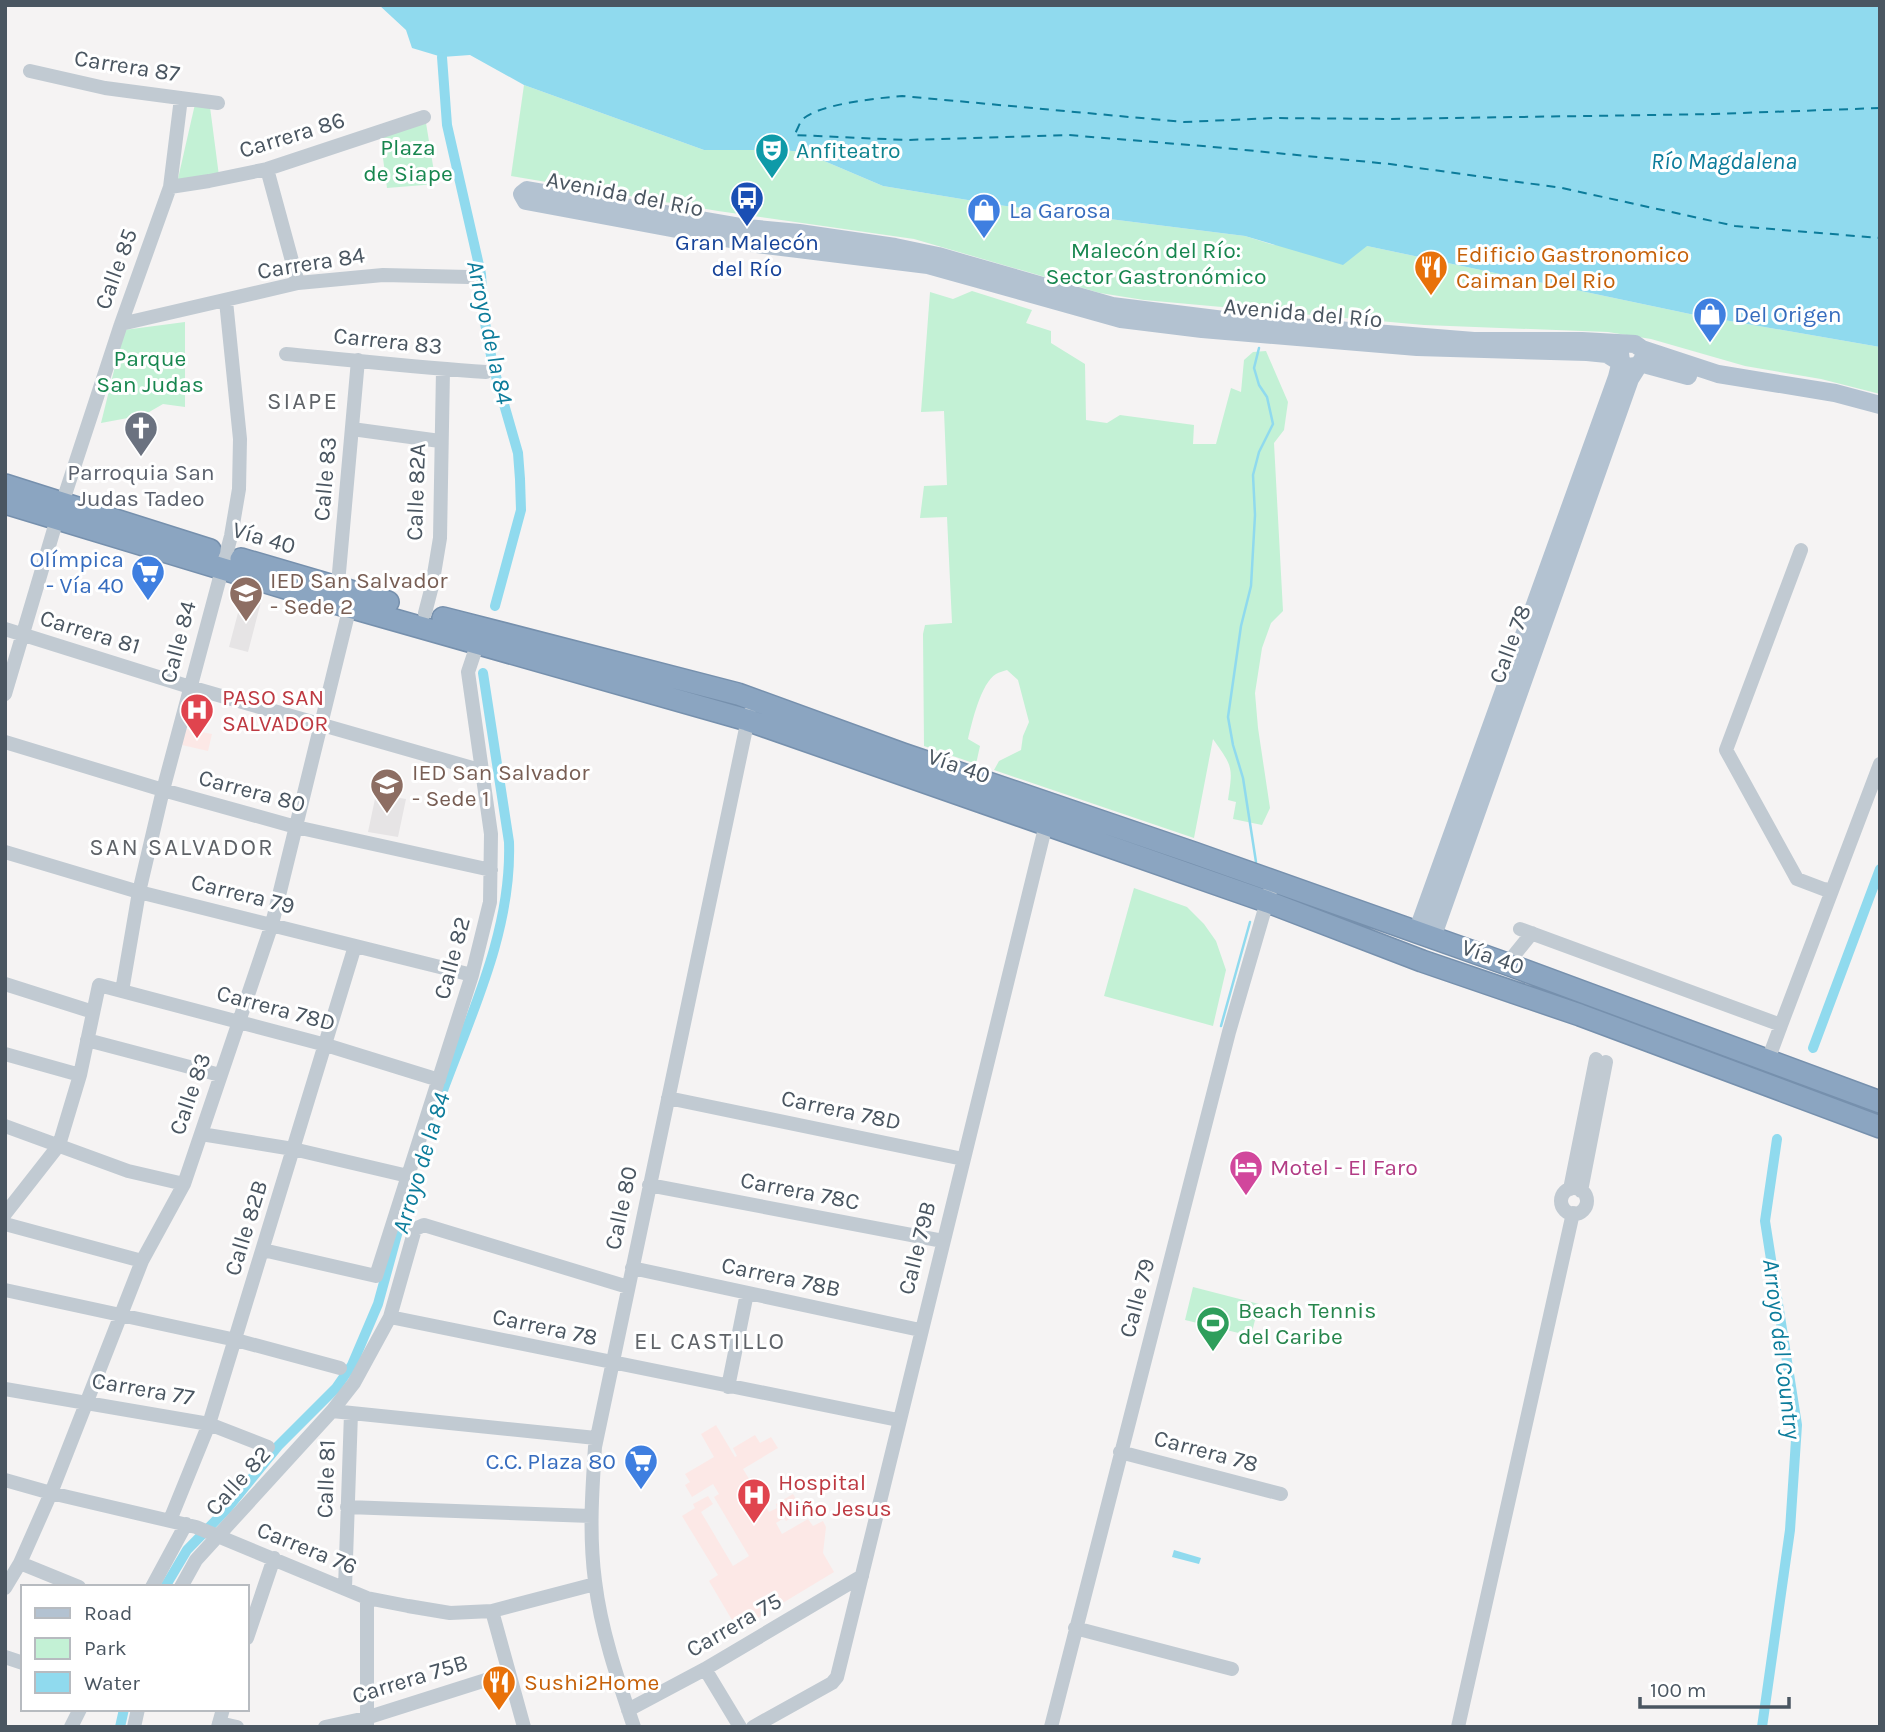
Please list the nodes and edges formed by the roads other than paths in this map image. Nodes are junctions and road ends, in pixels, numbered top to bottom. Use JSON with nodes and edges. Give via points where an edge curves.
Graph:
{"nodes":[{"id":1,"x":30,"y":71,"type":"dead end"},
{"id":2,"x":181,"y":98,"type":"junction"},
{"id":3,"x":218,"y":103,"type":"dead end"},
{"id":4,"x":424,"y":117,"type":"dead end"},
{"id":5,"x":267,"y":169,"type":"junction"},
{"id":6,"x":170,"y":187,"type":"junction"},
{"id":7,"x":757,"y":244,"type":"junction"},
{"id":8,"x":909,"y":250,"type":"junction"},
{"id":9,"x":469,"y":277,"type":"dead end"},
{"id":10,"x":298,"y":283,"type":"junction"},
{"id":11,"x":226,"y":301,"type":"junction"},
{"id":12,"x":121,"y":324,"type":"junction"},
{"id":13,"x":286,"y":354,"type":"dead end"},
{"id":14,"x":358,"y":360,"type":"junction"},
{"id":15,"x":1630,"y":364,"type":"junction"},
{"id":16,"x":443,"y":370,"type":"junction"},
{"id":17,"x":1664,"y":370,"type":"junction"},
{"id":18,"x":486,"y":373,"type":"dead end"},
{"id":19,"x":1880,"y":405,"type":"edge"},
{"id":20,"x":1880,"y":414,"type":"edge"},
{"id":21,"x":352,"y":429,"type":"junction"},
{"id":22,"x":440,"y":441,"type":"junction"},
{"id":23,"x":5,"y":485,"type":"edge"},
{"id":24,"x":5,"y":503,"type":"edge"},
{"id":25,"x":60,"y":511,"type":"junction"},
{"id":26,"x":1801,"y":550,"type":"dead end"},
{"id":27,"x":224,"y":561,"type":"junction"},
{"id":28,"x":344,"y":597,"type":"junction"},
{"id":29,"x":425,"y":613,"type":"junction"},
{"id":30,"x":5,"y":629,"type":"edge"},
{"id":31,"x":22,"y":635,"type":"junction"},
{"id":32,"x":478,"y":642,"type":"junction"},
{"id":33,"x":190,"y":687,"type":"junction"},
{"id":34,"x":5,"y":694,"type":"edge"},
{"id":35,"x":753,"y":699,"type":"junction"},
{"id":36,"x":747,"y":720,"type":"junction"},
{"id":37,"x":320,"y":725,"type":"junction"},
{"id":38,"x":5,"y":742,"type":"edge"},
{"id":39,"x":1880,"y":764,"type":"edge"},
{"id":40,"x":908,"y":766,"type":"junction"},
{"id":41,"x":484,"y":771,"type":"junction"},
{"id":42,"x":163,"y":790,"type":"junction"},
{"id":43,"x":1046,"y":824,"type":"junction"},
{"id":44,"x":296,"y":827,"type":"junction"},
{"id":45,"x":5,"y":852,"type":"edge"},
{"id":46,"x":491,"y":870,"type":"junction"},
{"id":47,"x":1833,"y":888,"type":"junction"},
{"id":48,"x":139,"y":892,"type":"junction"},
{"id":49,"x":1270,"y":892,"type":"junction"},
{"id":50,"x":272,"y":924,"type":"junction"},
{"id":51,"x":1424,"y":935,"type":"junction"},
{"id":52,"x":355,"y":946,"type":"junction"},
{"id":53,"x":1510,"y":959,"type":"junction"},
{"id":54,"x":472,"y":975,"type":"junction"},
{"id":55,"x":5,"y":984,"type":"edge"},
{"id":56,"x":1497,"y":986,"type":"junction"},
{"id":57,"x":122,"y":991,"type":"junction"},
{"id":58,"x":93,"y":1012,"type":"junction"},
{"id":59,"x":239,"y":1021,"type":"junction"},
{"id":60,"x":1781,"y":1025,"type":"junction"},
{"id":61,"x":88,"y":1040,"type":"junction"},
{"id":62,"x":326,"y":1045,"type":"junction"},
{"id":63,"x":1742,"y":1049,"type":"junction"},
{"id":64,"x":5,"y":1054,"type":"edge"},
{"id":65,"x":1770,"y":1055,"type":"junction"},
{"id":66,"x":1601,"y":1061,"type":"dead end"},
{"id":67,"x":1733,"y":1072,"type":"junction"},
{"id":68,"x":220,"y":1074,"type":"junction"},
{"id":69,"x":80,"y":1075,"type":"junction"},
{"id":70,"x":439,"y":1080,"type":"junction"},
{"id":71,"x":668,"y":1098,"type":"junction"},
{"id":72,"x":1880,"y":1102,"type":"edge"},
{"id":73,"x":5,"y":1126,"type":"edge"},
{"id":74,"x":1880,"y":1127,"type":"edge"},
{"id":75,"x":201,"y":1134,"type":"junction"},
{"id":76,"x":60,"y":1145,"type":"junction"},
{"id":77,"x":293,"y":1149,"type":"junction"},
{"id":78,"x":963,"y":1159,"type":"junction"},
{"id":79,"x":408,"y":1176,"type":"junction"},
{"id":80,"x":184,"y":1184,"type":"junction"},
{"id":81,"x":649,"y":1185,"type":"junction"},
{"id":82,"x":8,"y":1206,"type":"edge"},
{"id":83,"x":5,"y":1224,"type":"edge"},
{"id":84,"x":943,"y":1241,"type":"junction"},
{"id":85,"x":263,"y":1250,"type":"junction"},
{"id":86,"x":142,"y":1261,"type":"junction"},
{"id":87,"x":632,"y":1268,"type":"junction"},
{"id":88,"x":628,"y":1287,"type":"junction"},
{"id":89,"x":5,"y":1290,"type":"edge"},
{"id":90,"x":747,"y":1293,"type":"junction"},
{"id":91,"x":121,"y":1314,"type":"junction"},
{"id":92,"x":390,"y":1317,"type":"junction"},
{"id":93,"x":920,"y":1330,"type":"junction"},
{"id":94,"x":236,"y":1340,"type":"junction"},
{"id":95,"x":613,"y":1364,"type":"junction"},
{"id":96,"x":340,"y":1368,"type":"dead end"},
{"id":97,"x":729,"y":1387,"type":"junction"},
{"id":98,"x":5,"y":1389,"type":"edge"},
{"id":99,"x":87,"y":1402,"type":"junction"},
{"id":100,"x":332,"y":1411,"type":"junction"},
{"id":101,"x":351,"y":1413,"type":"junction"},
{"id":102,"x":898,"y":1420,"type":"junction"},
{"id":103,"x":209,"y":1424,"type":"junction"},
{"id":104,"x":596,"y":1438,"type":"junction"},
{"id":105,"x":268,"y":1447,"type":"dead end"},
{"id":106,"x":1120,"y":1452,"type":"junction"},
{"id":107,"x":5,"y":1480,"type":"edge"},
{"id":108,"x":51,"y":1493,"type":"junction"},
{"id":109,"x":1281,"y":1494,"type":"dead end"},
{"id":110,"x":347,"y":1507,"type":"junction"},
{"id":111,"x":591,"y":1516,"type":"junction"},
{"id":112,"x":170,"y":1520,"type":"junction"},
{"id":113,"x":191,"y":1526,"type":"junction"},
{"id":114,"x":215,"y":1535,"type":"junction"},
{"id":115,"x":274,"y":1558,"type":"junction"},
{"id":116,"x":20,"y":1563,"type":"junction"},
{"id":117,"x":862,"y":1576,"type":"junction"},
{"id":118,"x":595,"y":1584,"type":"junction"},
{"id":119,"x":74,"y":1585,"type":"edge"},
{"id":120,"x":153,"y":1585,"type":"edge"},
{"id":121,"x":182,"y":1585,"type":"edge"},
{"id":122,"x":5,"y":1588,"type":"edge"},
{"id":123,"x":345,"y":1588,"type":"junction"},
{"id":124,"x":367,"y":1598,"type":"junction"},
{"id":125,"x":492,"y":1611,"type":"junction"},
{"id":126,"x":1075,"y":1628,"type":"junction"},
{"id":127,"x":248,"y":1635,"type":"edge"},
{"id":128,"x":705,"y":1669,"type":"junction"},
{"id":129,"x":1232,"y":1669,"type":"dead end"},
{"id":130,"x":508,"y":1673,"type":"junction"},
{"id":131,"x":628,"y":1710,"type":"junction"},
{"id":132,"x":79,"y":1711,"type":"edge"},
{"id":133,"x":220,"y":1720,"type":"edge"},
{"id":134,"x":366,"y":1722,"type":"edge"},
{"id":135,"x":71,"y":1727,"type":"edge"},
{"id":136,"x":237,"y":1727,"type":"edge"},
{"id":137,"x":325,"y":1727,"type":"edge"},
{"id":138,"x":524,"y":1727,"type":"edge"},
{"id":139,"x":634,"y":1727,"type":"edge"},
{"id":140,"x":740,"y":1727,"type":"edge"},
{"id":141,"x":753,"y":1727,"type":"edge"},
{"id":142,"x":1051,"y":1727,"type":"edge"},
{"id":143,"x":1458,"y":1727,"type":"edge"}],
"edges":[{"from":1,"to":2,"type":"street","name":"Carrera 87","via":[[105,88]]},
{"from":2,"to":3,"type":"street","name":"Carrera 87"},
{"from":2,"to":6,"type":"street","name":"Calle 85"},
{"from":4,"to":5,"type":"street","name":"Carrera 86"},
{"from":5,"to":6,"type":"street","name":"Carrera 86"},
{"from":5,"to":10,"type":"street"},
{"from":6,"to":12,"type":"street","name":"Calle 85"},
{"from":7,"to":8,"type":"main road","via":[[795,239],[891,254]]},
{"from":7,"to":8,"type":"main road","name":"Avenida del Río","via":[[526,201],[522,194],[527,190],[549,192],[622,208]]},
{"from":7,"to":15,"type":"main road","name":"Avenida del Río","via":[[928,265],[1121,319],[1405,346],[1597,353]]},
{"from":8,"to":15,"type":"main road","name":"Avenida del Río","via":[[1136,310],[1474,341],[1582,341]]},
{"from":9,"to":10,"type":"street","name":"Carrera 84","via":[[383,275]]},
{"from":10,"to":11,"type":"street","name":"Carrera 84"},
{"from":11,"to":12,"type":"street","name":"Carrera 84"},
{"from":11,"to":27,"type":"street","name":"Calle 84","via":[[240,439],[239,489]]},
{"from":12,"to":25,"type":"street","name":"Calle 85"},
{"from":13,"to":14,"type":"street","name":"Carrera 83"},
{"from":14,"to":16,"type":"street","name":"Carrera 83"},
{"from":14,"to":21,"type":"street","name":"Calle 83"},
{"from":15,"to":17,"type":"main road","name":"Avenida del Río"},
{"from":15,"to":17,"type":"main road","via":[[1638,377]]},
{"from":15,"to":19,"type":"main road","name":"Avenida del Río","via":[[1835,393]]},
{"from":15,"to":51,"type":"main road","name":"Calle 78"},
{"from":16,"to":18,"type":"street","name":"Carrera 83"},
{"from":16,"to":22,"type":"street","name":"Calle 82A"},
{"from":17,"to":20,"type":"main road","name":"Avenida del Río","via":[[1731,389]]},
{"from":21,"to":22,"type":"street"},
{"from":21,"to":28,"type":"street","name":"Calle 83"},
{"from":22,"to":29,"type":"street","name":"Calle 82A","via":[[440,538]]},
{"from":23,"to":25,"type":"highway","name":"Vía 40"},
{"from":24,"to":25,"type":"highway","name":"Vía 40"},
{"from":25,"to":27,"type":"highway","name":"Vía 40"},
{"from":25,"to":31,"type":"street","name":"Calle 85"},
{"from":26,"to":47,"type":"street","via":[[1726,750],[1797,879],[1826,890]]},
{"from":27,"to":28,"type":"highway","name":"Vía 40"},
{"from":27,"to":33,"type":"street","name":"Calle 84"},
{"from":28,"to":29,"type":"highway","name":"Vía 40"},
{"from":28,"to":32,"type":"highway","name":"Vía 40"},
{"from":28,"to":37,"type":"street","name":"Calle 83"},
{"from":29,"to":35,"type":"highway","name":"Vía 40"},
{"from":30,"to":31,"type":"street","name":"Carrera 81"},
{"from":31,"to":33,"type":"street","name":"Carrera 81"},
{"from":31,"to":34,"type":"street","name":"Calle 85"},
{"from":32,"to":36,"type":"highway","name":"Vía 40"},
{"from":32,"to":41,"type":"street","name":"Calle 82","via":[[468,672]]},
{"from":33,"to":37,"type":"street","name":"Carrera 81"},
{"from":33,"to":42,"type":"street","name":"Calle 84"},
{"from":35,"to":36,"type":"street","name":"Calle 80"},
{"from":35,"to":40,"type":"highway","name":"Vía 40"},
{"from":36,"to":40,"type":"highway","name":"Vía 40"},
{"from":36,"to":71,"type":"street","name":"Calle 80"},
{"from":37,"to":41,"type":"street","name":"Carrera 81"},
{"from":37,"to":44,"type":"street","name":"Calle 83"},
{"from":38,"to":42,"type":"street","name":"Carrera 80"},
{"from":39,"to":47,"type":"street"},
{"from":40,"to":43,"type":"highway","name":"Vía 40"},
{"from":40,"to":49,"type":"highway","name":"Vía 40"},
{"from":41,"to":46,"type":"street","name":"Calle 82"},
{"from":42,"to":44,"type":"street","name":"Carrera 80"},
{"from":42,"to":48,"type":"street","name":"Calle 84"},
{"from":43,"to":49,"type":"highway","name":"Vía 40"},
{"from":43,"to":78,"type":"street","name":"Calle 79B"},
{"from":44,"to":46,"type":"street","name":"Carrera 80"},
{"from":44,"to":50,"type":"street","name":"Calle 83"},
{"from":45,"to":48,"type":"street","name":"Carrera 79"},
{"from":46,"to":54,"type":"street","name":"Calle 82","via":[[490,902]]},
{"from":47,"to":60,"type":"street"},
{"from":48,"to":50,"type":"street","name":"Carrera 79"},
{"from":48,"to":57,"type":"street","name":"Calle 84"},
{"from":49,"to":51,"type":"highway","name":"Vía 40"},
{"from":49,"to":56,"type":"highway","name":"Vía 40","via":[[1422,961]]},
{"from":49,"to":106,"type":"street","name":"Calle 79"},
{"from":50,"to":52,"type":"street","name":"Carrera 79"},
{"from":50,"to":59,"type":"street","name":"Calle 83"},
{"from":51,"to":53,"type":"highway","name":"Vía 40"},
{"from":52,"to":54,"type":"street","name":"Carrera 79"},
{"from":52,"to":62,"type":"street","name":"Calle 82B"},
{"from":53,"to":56,"type":"highway"},
{"from":53,"to":60,"type":"street","via":[[1526,931]]},
{"from":53,"to":63,"type":"highway","name":"Vía 40"},
{"from":54,"to":70,"type":"street","name":"Calle 82"},
{"from":55,"to":58,"type":"street"},
{"from":56,"to":67,"type":"highway","name":"Vía 40"},
{"from":57,"to":58,"type":"street","name":"Carrera 78D","via":[[99,985]]},
{"from":57,"to":59,"type":"street","name":"Carrera 78D"},
{"from":58,"to":61,"type":"street"},
{"from":59,"to":62,"type":"street","name":"Carrera 78D"},
{"from":59,"to":68,"type":"street","name":"Calle 83"},
{"from":60,"to":65,"type":"street"},
{"from":61,"to":68,"type":"street"},
{"from":61,"to":69,"type":"street"},
{"from":62,"to":70,"type":"street","name":"Carrera 78D"},
{"from":62,"to":77,"type":"street","name":"Calle 82B"},
{"from":63,"to":65,"type":"highway","name":"Vía 40"},
{"from":63,"to":67,"type":"highway"},
{"from":64,"to":69,"type":"street"},
{"from":65,"to":72,"type":"highway","name":"Vía 40"},
{"from":66,"to":143,"type":"street","via":[[1576,1190],[1563,1193],[1561,1200],[1566,1211],[1573,1213]]},
{"from":67,"to":74,"type":"highway","name":"Vía 40"},
{"from":68,"to":75,"type":"street","name":"Calle 83"},
{"from":69,"to":76,"type":"street"},
{"from":70,"to":79,"type":"street","name":"Calle 82"},
{"from":71,"to":78,"type":"street","name":"Carrera 78D"},
{"from":71,"to":81,"type":"street","name":"Calle 80"},
{"from":73,"to":76,"type":"street"},
{"from":75,"to":77,"type":"street"},
{"from":75,"to":80,"type":"street","name":"Calle 83"},
{"from":76,"to":80,"type":"street","via":[[128,1171]]},
{"from":76,"to":82,"type":"street"},
{"from":77,"to":79,"type":"street"},
{"from":77,"to":85,"type":"street","name":"Calle 82B"},
{"from":78,"to":84,"type":"street","name":"Calle 79B"},
{"from":79,"to":85,"type":"street","name":"Calle 82","via":[[376,1276]]},
{"from":80,"to":86,"type":"street","name":"Calle 83"},
{"from":81,"to":84,"type":"street","name":"Carrera 78C"},
{"from":81,"to":87,"type":"street","name":"Calle 80"},
{"from":83,"to":86,"type":"street"},
{"from":84,"to":93,"type":"street","name":"Calle 79B"},
{"from":85,"to":94,"type":"street","name":"Calle 82B"},
{"from":86,"to":91,"type":"street","name":"Calle 83"},
{"from":87,"to":88,"type":"street","name":"Calle 80"},
{"from":87,"to":90,"type":"street","name":"Carrera 78B"},
{"from":88,"to":92,"type":"street","name":"Calle 82","via":[[424,1225],[415,1229]]},
{"from":88,"to":95,"type":"street","name":"Calle 80"},
{"from":89,"to":91,"type":"street"},
{"from":90,"to":93,"type":"street","name":"Carrera 78B"},
{"from":90,"to":97,"type":"street"},
{"from":91,"to":94,"type":"street"},
{"from":91,"to":99,"type":"street","name":"Calle 83"},
{"from":92,"to":95,"type":"street","name":"Carrera 78"},
{"from":92,"to":100,"type":"street","name":"Calle 82","via":[[354,1383]]},
{"from":93,"to":102,"type":"street","name":"Calle 79B"},
{"from":94,"to":96,"type":"street"},
{"from":94,"to":103,"type":"street","name":"Calle 82B"},
{"from":95,"to":97,"type":"street","name":"Carrera 78"},
{"from":95,"to":104,"type":"street","name":"Calle 80"},
{"from":97,"to":102,"type":"street","name":"Carrera 78"},
{"from":98,"to":99,"type":"street","name":"Carrera 77"},
{"from":99,"to":103,"type":"street","name":"Carrera 77"},
{"from":99,"to":108,"type":"street","name":"Calle 83"},
{"from":100,"to":101,"type":"street"},
{"from":100,"to":114,"type":"street","name":"Calle 82"},
{"from":101,"to":104,"type":"street"},
{"from":101,"to":110,"type":"street","name":"Calle 81"},
{"from":102,"to":117,"type":"street","name":"Calle 79B"},
{"from":103,"to":105,"type":"street","name":"Carrera 77"},
{"from":103,"to":112,"type":"street","name":"Calle 82B"},
{"from":104,"to":111,"type":"street","name":"Calle 80"},
{"from":106,"to":109,"type":"street","name":"Carrera 78"},
{"from":106,"to":126,"type":"street","name":"Calle 79"},
{"from":107,"to":108,"type":"street","name":"Carrera 76"},
{"from":108,"to":112,"type":"street","name":"Carrera 76"},
{"from":108,"to":116,"type":"street","name":"Calle 83"},
{"from":110,"to":111,"type":"street"},
{"from":110,"to":123,"type":"street","name":"Calle 81"},
{"from":111,"to":118,"type":"street","name":"Calle 80"},
{"from":112,"to":113,"type":"street","name":"Carrera 76"},
{"from":113,"to":114,"type":"street","name":"Carrera 76"},
{"from":113,"to":120,"type":"street"},
{"from":114,"to":115,"type":"street","name":"Carrera 76"},
{"from":114,"to":121,"type":"street","name":"Calle 82"},
{"from":115,"to":123,"type":"street","name":"Carrera 76"},
{"from":115,"to":127,"type":"street"},
{"from":116,"to":119,"type":"street"},
{"from":116,"to":122,"type":"street","name":"Calle 83"},
{"from":117,"to":128,"type":"street","name":"Carrera 75"},
{"from":117,"to":141,"type":"street","name":"Calle 79B","via":[[837,1677]]},
{"from":118,"to":125,"type":"street","name":"Carrera 76"},
{"from":118,"to":131,"type":"street","name":"Calle 80"},
{"from":123,"to":124,"type":"street","name":"Carrera 76"},
{"from":124,"to":125,"type":"street","name":"Carrera 76","via":[[450,1613]]},
{"from":124,"to":134,"type":"street"},
{"from":125,"to":130,"type":"street"},
{"from":126,"to":129,"type":"street"},
{"from":126,"to":142,"type":"street","name":"Calle 79"},
{"from":128,"to":131,"type":"street","name":"Carrera 75"},
{"from":128,"to":140,"type":"street"},
{"from":130,"to":134,"type":"street","name":"Carrera 75B"},
{"from":130,"to":138,"type":"street"},
{"from":131,"to":139,"type":"street","name":"Calle 80"},
{"from":132,"to":135,"type":"street"},
{"from":133,"to":136,"type":"street"},
{"from":134,"to":137,"type":"street","name":"Carrera 75B"}]}
